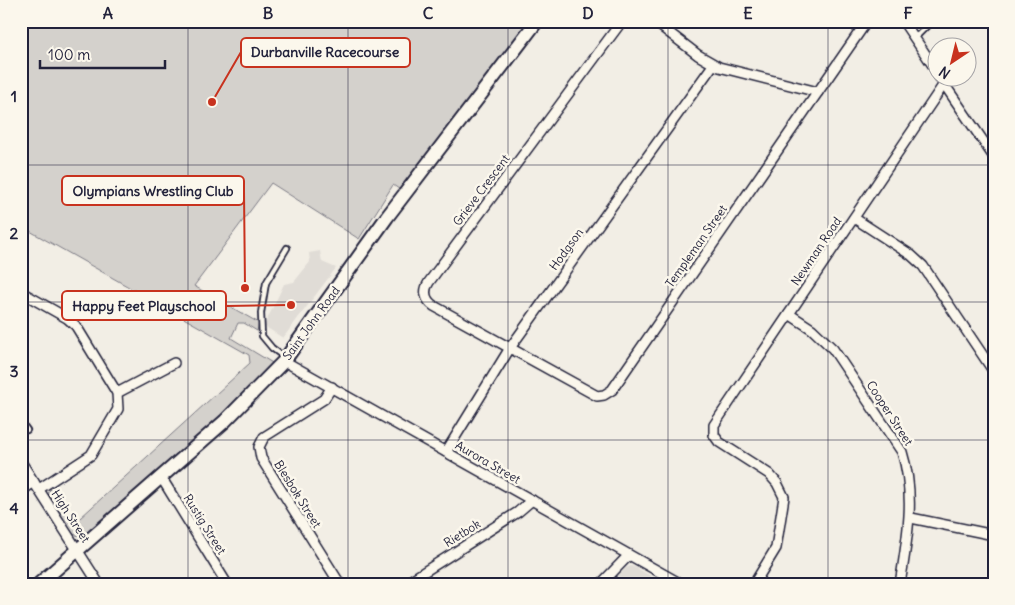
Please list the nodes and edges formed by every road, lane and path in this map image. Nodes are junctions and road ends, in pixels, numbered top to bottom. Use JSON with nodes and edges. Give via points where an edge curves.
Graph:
{"nodes":[{"id":1,"x":538,"y":21,"type":"edge"},
{"id":2,"x":622,"y":21,"type":"edge"},
{"id":3,"x":654,"y":21,"type":"edge"},
{"id":4,"x":867,"y":21,"type":"edge"},
{"id":5,"x":903,"y":21,"type":"edge"},
{"id":6,"x":932,"y":21,"type":"edge"},
{"id":7,"x":914,"y":39,"type":"junction"},
{"id":8,"x":928,"y":59,"type":"edge"},
{"id":9,"x":713,"y":65,"type":"junction"},
{"id":10,"x":937,"y":88,"type":"edge"},
{"id":11,"x":947,"y":88,"type":"edge"},
{"id":12,"x":818,"y":92,"type":"junction"},
{"id":13,"x":994,"y":157,"type":"edge"},
{"id":14,"x":854,"y":218,"type":"junction"},
{"id":15,"x":287,"y":248,"type":"dead end"},
{"id":16,"x":21,"y":292,"type":"edge"},
{"id":17,"x":789,"y":314,"type":"junction"},
{"id":18,"x":510,"y":348,"type":"junction"},
{"id":19,"x":285,"y":359,"type":"junction"},
{"id":20,"x":174,"y":363,"type":"dead end"},
{"id":21,"x":994,"y":372,"type":"edge"},
{"id":22,"x":332,"y":387,"type":"junction"},
{"id":23,"x":118,"y":393,"type":"junction"},
{"id":24,"x":21,"y":422,"type":"edge"},
{"id":25,"x":27,"y":430,"type":"dead end"},
{"id":26,"x":446,"y":452,"type":"junction"},
{"id":27,"x":21,"y":462,"type":"edge"},
{"id":28,"x":161,"y":477,"type":"junction"},
{"id":29,"x":36,"y":486,"type":"junction"},
{"id":30,"x":21,"y":491,"type":"edge"},
{"id":31,"x":532,"y":500,"type":"junction"},
{"id":32,"x":911,"y":518,"type":"junction"},
{"id":33,"x":994,"y":534,"type":"edge"},
{"id":34,"x":78,"y":550,"type":"junction"},
{"id":35,"x":629,"y":555,"type":"junction"},
{"id":36,"x":40,"y":584,"type":"edge"},
{"id":37,"x":99,"y":584,"type":"edge"},
{"id":38,"x":228,"y":584,"type":"edge"},
{"id":39,"x":340,"y":584,"type":"edge"},
{"id":40,"x":405,"y":584,"type":"edge"},
{"id":41,"x":601,"y":584,"type":"edge"},
{"id":42,"x":681,"y":584,"type":"edge"},
{"id":43,"x":754,"y":584,"type":"edge"},
{"id":44,"x":900,"y":584,"type":"edge"}],
"edges":[{"from":1,"to":19,"type":"main road","name":"Saint John Road","via":[[387,217]]},
{"from":2,"to":18,"type":"street","name":"Grieve Crescent","via":[[427,285],[426,296],[430,303]]},
{"from":3,"to":9,"type":"street"},
{"from":4,"to":12,"type":"street","name":"Templeman Street"},
{"from":5,"to":7,"type":"street"},
{"from":6,"to":7,"type":"lane"},
{"from":7,"to":8,"type":"street"},
{"from":9,"to":12,"type":"street"},
{"from":9,"to":18,"type":"street","name":"Hodgson"},
{"from":10,"to":14,"type":"street","name":"Newman Road"},
{"from":11,"to":13,"type":"street"},
{"from":12,"to":18,"type":"street","name":"Templeman Street","via":[[610,392],[593,395]]},
{"from":14,"to":17,"type":"street","name":"Newman Road"},
{"from":14,"to":21,"type":"street","via":[[923,266]]},
{"from":15,"to":19,"type":"lane","via":[[266,283],[261,313],[262,336]]},
{"from":16,"to":23,"type":"street","via":[[76,326]]},
{"from":17,"to":32,"type":"street","name":"Cooper Street","via":[[812,329],[833,349],[898,444],[907,471]]},
{"from":17,"to":43,"type":"street","name":"Newman Road","via":[[716,422],[714,435],[722,444],[769,474],[782,492],[784,503],[776,548]]},
{"from":18,"to":26,"type":"street","name":"Hodgson"},
{"from":19,"to":22,"type":"street","name":"Aurora Street"},
{"from":19,"to":28,"type":"main road","name":"Saint John Road","via":[[225,421]]},
{"from":20,"to":23,"type":"street"},
{"from":22,"to":26,"type":"street","name":"Aurora Street"},
{"from":22,"to":39,"type":"street","name":"Blesbok Street","via":[[324,399],[267,435],[259,451]]},
{"from":23,"to":29,"type":"street","via":[[117,413],[94,451],[86,460]]},
{"from":24,"to":25,"type":"lane"},
{"from":26,"to":31,"type":"street","name":"Aurora Street"},
{"from":27,"to":29,"type":"street","name":"High Street"},
{"from":28,"to":34,"type":"main road","name":"Saint John Road"},
{"from":28,"to":38,"type":"street","name":"Rustig Street"},
{"from":29,"to":30,"type":"street"},
{"from":29,"to":34,"type":"street","name":"High Street"},
{"from":31,"to":35,"type":"street","name":"Aurora Street"},
{"from":31,"to":40,"type":"street","name":"Rietbok"},
{"from":32,"to":33,"type":"street"},
{"from":32,"to":44,"type":"street","name":"Cooper Street"},
{"from":34,"to":36,"type":"main road","name":"Saint John Road"},
{"from":34,"to":37,"type":"street","name":"High Street"},
{"from":35,"to":41,"type":"street"},
{"from":35,"to":42,"type":"street","name":"Aurora Street"}]}
